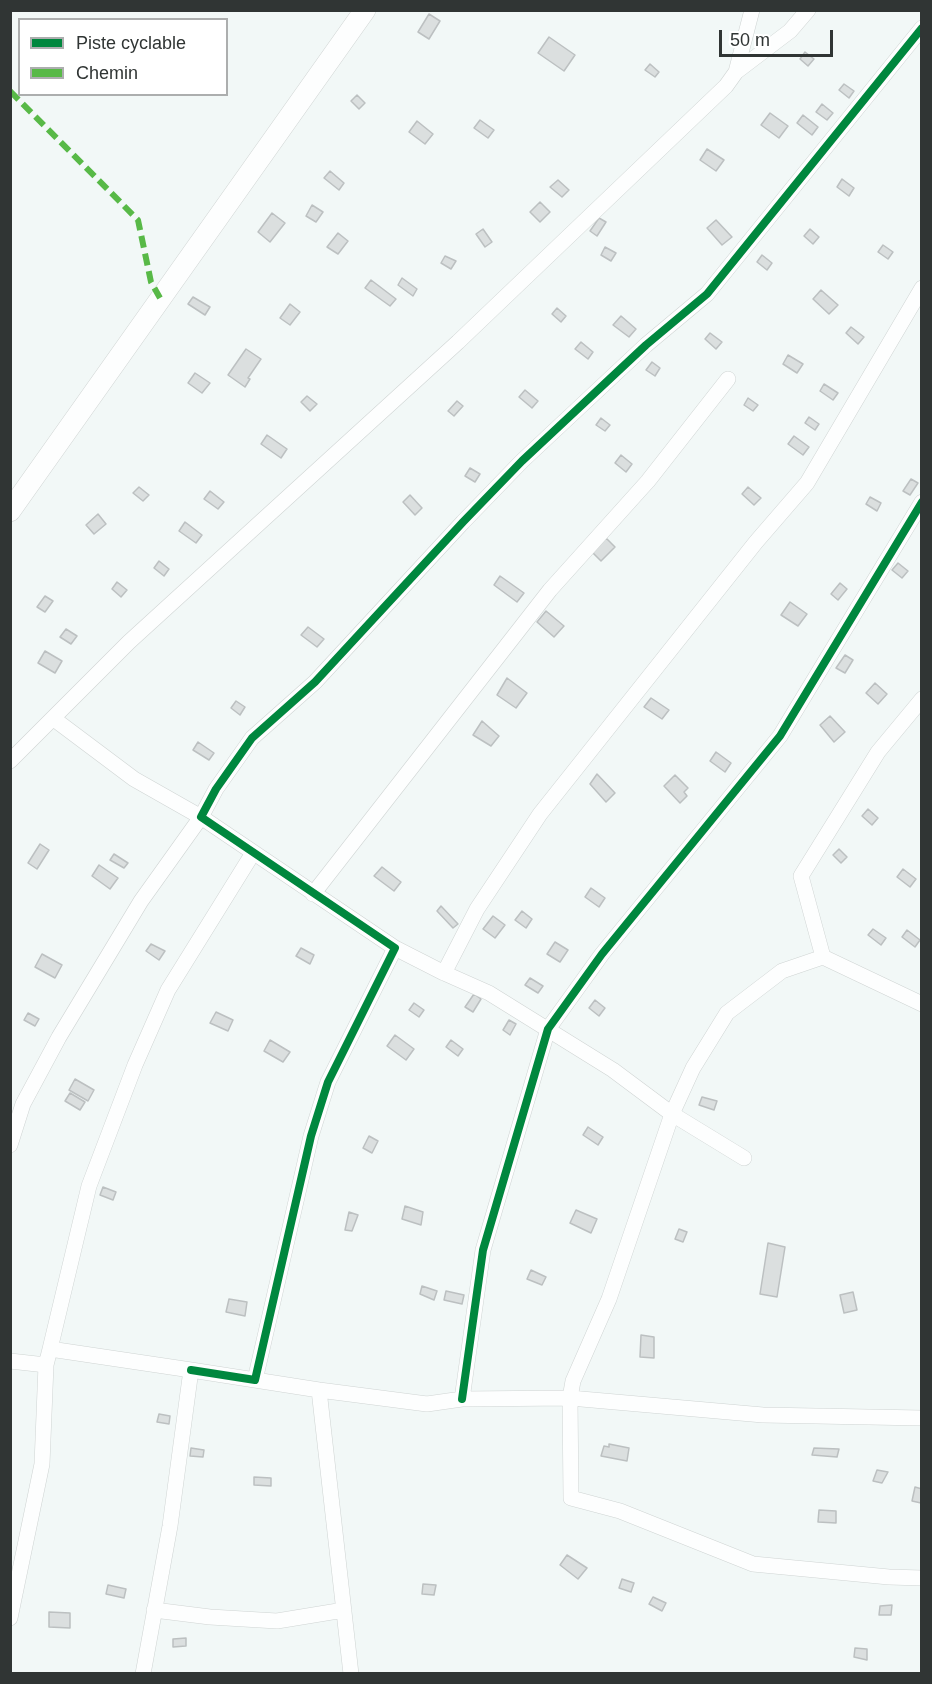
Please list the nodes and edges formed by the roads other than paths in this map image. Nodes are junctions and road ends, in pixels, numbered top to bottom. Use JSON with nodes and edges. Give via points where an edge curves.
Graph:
{"nodes":[{"id":1,"x":365,"y":10,"type":"edge"},
{"id":2,"x":752,"y":10,"type":"edge"},
{"id":3,"x":808,"y":10,"type":"edge"},
{"id":4,"x":921,"y":28,"type":"edge"},
{"id":5,"x":736,"y":72,"type":"junction"},
{"id":6,"x":921,"y":288,"type":"edge"},
{"id":7,"x":728,"y":379,"type":"dead end"},
{"id":8,"x":921,"y":502,"type":"edge"},
{"id":9,"x":10,"y":511,"type":"edge"},
{"id":10,"x":921,"y":699,"type":"edge"},
{"id":11,"x":54,"y":719,"type":"junction"},
{"id":12,"x":10,"y":761,"type":"edge"},
{"id":13,"x":201,"y":817,"type":"junction"},
{"id":14,"x":254,"y":853,"type":"junction"},
{"id":15,"x":313,"y":894,"type":"junction"},
{"id":16,"x":395,"y":948,"type":"junction"},
{"id":17,"x":823,"y":957,"type":"junction"},
{"id":18,"x":444,"y":973,"type":"junction"},
{"id":19,"x":921,"y":1005,"type":"edge"},
{"id":20,"x":548,"y":1029,"type":"junction"},
{"id":21,"x":672,"y":1114,"type":"junction"},
{"id":22,"x":10,"y":1145,"type":"edge"},
{"id":23,"x":744,"y":1158,"type":"dead end"},
{"id":24,"x":50,"y":1349,"type":"junction"},
{"id":25,"x":10,"y":1361,"type":"edge"},
{"id":26,"x":46,"y":1365,"type":"junction"},
{"id":27,"x":191,"y":1370,"type":"junction"},
{"id":28,"x":255,"y":1380,"type":"junction"},
{"id":29,"x":319,"y":1390,"type":"junction"},
{"id":30,"x":570,"y":1398,"type":"junction"},
{"id":31,"x":462,"y":1399,"type":"junction"},
{"id":32,"x":921,"y":1418,"type":"edge"},
{"id":33,"x":921,"y":1578,"type":"edge"},
{"id":34,"x":154,"y":1610,"type":"junction"},
{"id":35,"x":344,"y":1610,"type":"junction"},
{"id":36,"x":10,"y":1618,"type":"edge"},
{"id":37,"x":143,"y":1674,"type":"edge"},
{"id":38,"x":351,"y":1674,"type":"edge"}],
"edges":[{"from":1,"to":9,"type":"main road"},
{"from":2,"to":5,"type":"street"},
{"from":3,"to":5,"type":"street","via":[[790,31]]},
{"from":4,"to":13,"type":"street","via":[[707,294],[646,345],[522,461],[315,682],[252,738]]},
{"from":5,"to":11,"type":"street","via":[[726,86],[458,342],[129,642]]},
{"from":6,"to":18,"type":"street","via":[[807,483],[540,814],[477,909]]},
{"from":7,"to":15,"type":"street","via":[[648,481],[550,590]]},
{"from":8,"to":20,"type":"street","via":[[780,736],[602,954]]},
{"from":10,"to":17,"type":"street","via":[[878,752],[801,876]]},
{"from":11,"to":12,"type":"street"},
{"from":11,"to":13,"type":"street","via":[[134,779]]},
{"from":13,"to":14,"type":"street"},
{"from":13,"to":22,"type":"street","via":[[141,901],[59,1037],[23,1104]]},
{"from":14,"to":15,"type":"street"},
{"from":14,"to":24,"type":"street","via":[[168,990],[135,1065],[89,1186]]},
{"from":15,"to":16,"type":"street"},
{"from":16,"to":18,"type":"street"},
{"from":16,"to":28,"type":"street","via":[[328,1082],[311,1136]]},
{"from":17,"to":19,"type":"street"},
{"from":17,"to":21,"type":"street","via":[[782,971],[727,1013],[693,1068]]},
{"from":18,"to":20,"type":"street","via":[[489,993]]},
{"from":20,"to":21,"type":"street"},
{"from":20,"to":31,"type":"street","via":[[483,1250]]},
{"from":21,"to":23,"type":"street"},
{"from":21,"to":30,"type":"street","via":[[609,1299],[573,1381]]},
{"from":24,"to":26,"type":"street"},
{"from":24,"to":27,"type":"street"},
{"from":25,"to":26,"type":"street"},
{"from":26,"to":36,"type":"street","via":[[42,1464]]},
{"from":27,"to":28,"type":"street"},
{"from":27,"to":34,"type":"street","via":[[170,1526]]},
{"from":28,"to":29,"type":"street"},
{"from":29,"to":31,"type":"street","via":[[427,1404]]},
{"from":29,"to":35,"type":"street"},
{"from":30,"to":31,"type":"street"},
{"from":30,"to":32,"type":"street","via":[[763,1415]]},
{"from":30,"to":33,"type":"street","via":[[571,1498],[620,1511],[753,1564]]},
{"from":34,"to":35,"type":"street","via":[[277,1622]]},
{"from":34,"to":37,"type":"street"},
{"from":35,"to":38,"type":"street"}]}
